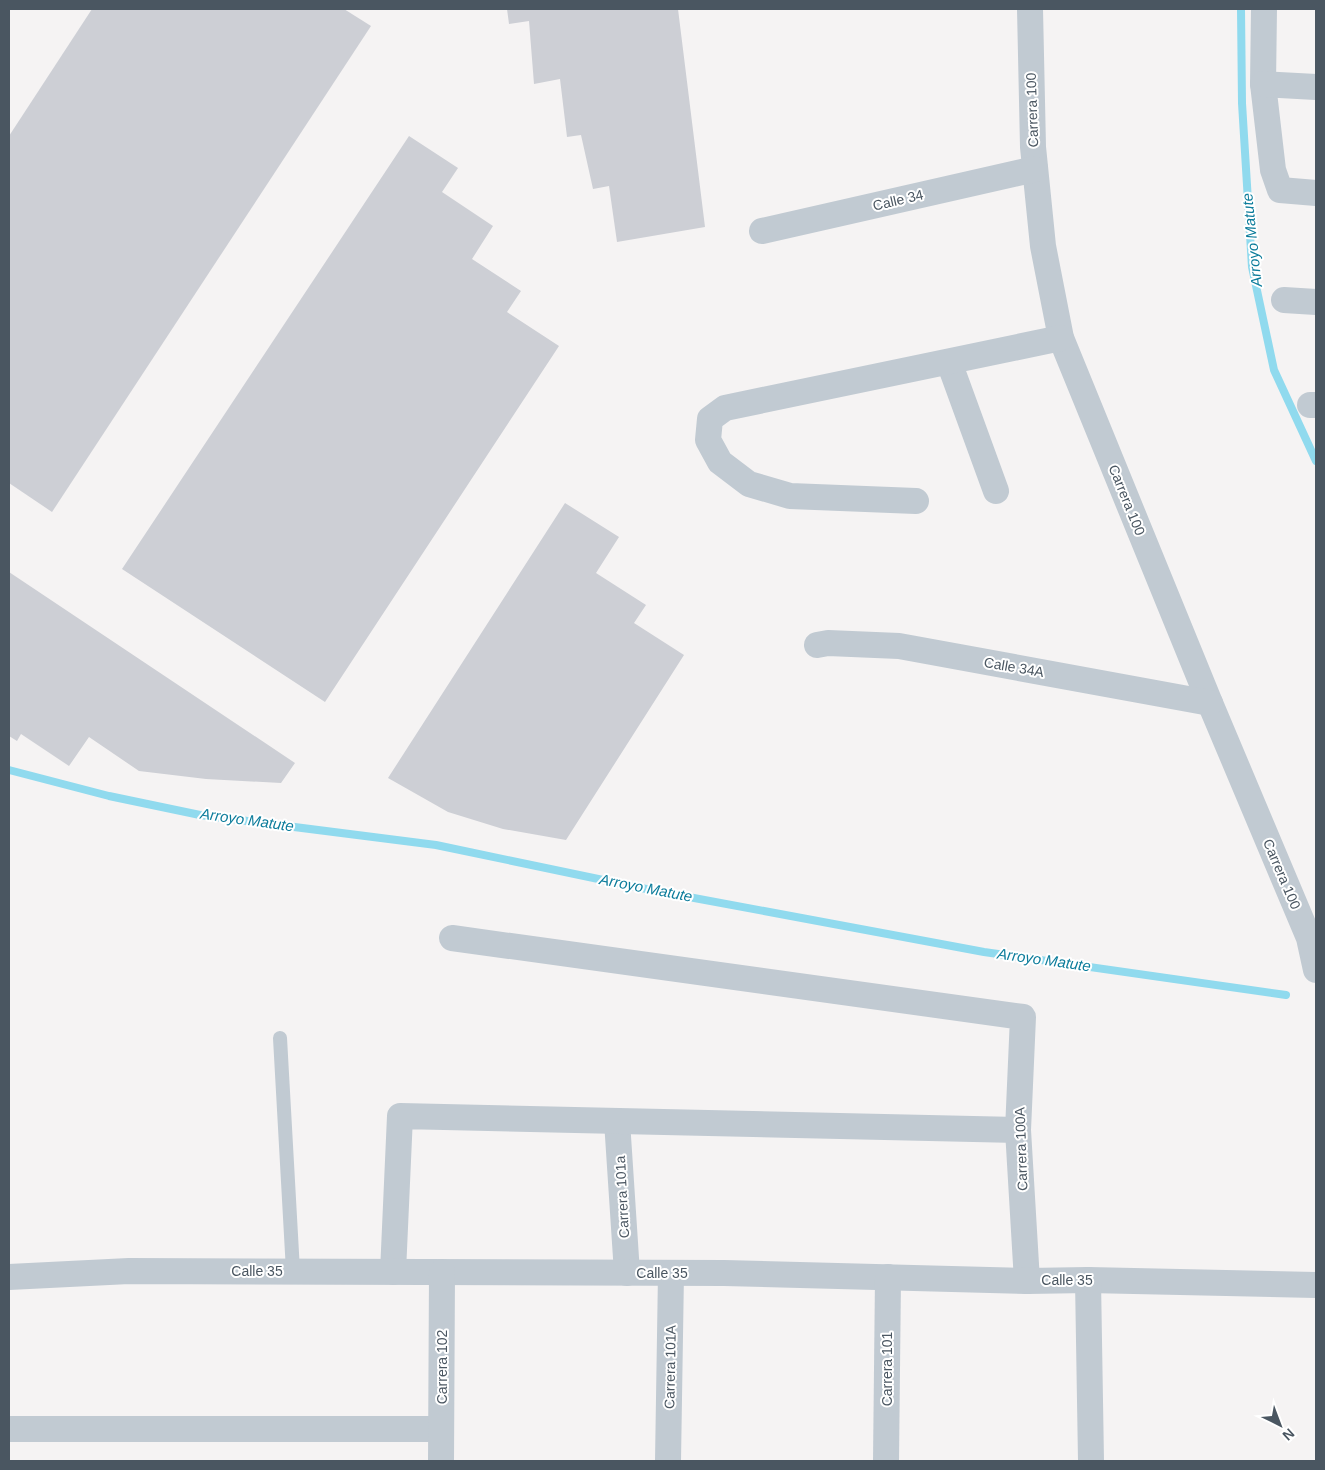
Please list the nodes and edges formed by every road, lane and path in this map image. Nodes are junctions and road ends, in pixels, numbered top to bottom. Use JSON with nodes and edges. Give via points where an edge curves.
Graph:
{"nodes":[{"id":1,"x":1030,"y":9,"type":"edge"},
{"id":2,"x":1264,"y":9,"type":"edge"},
{"id":3,"x":1263,"y":84,"type":"junction"},
{"id":4,"x":1316,"y":87,"type":"edge"},
{"id":5,"x":1035,"y":169,"type":"junction"},
{"id":6,"x":1316,"y":193,"type":"edge"},
{"id":7,"x":762,"y":231,"type":"dead end"},
{"id":8,"x":1284,"y":300,"type":"dead end"},
{"id":9,"x":1316,"y":302,"type":"edge"},
{"id":10,"x":1061,"y":338,"type":"junction"},
{"id":11,"x":949,"y":362,"type":"junction"},
{"id":12,"x":996,"y":491,"type":"dead end"},
{"id":13,"x":916,"y":501,"type":"dead end"},
{"id":14,"x":817,"y":644,"type":"dead end"},
{"id":15,"x":1210,"y":703,"type":"junction"},
{"id":16,"x":452,"y":938,"type":"dead end"},
{"id":17,"x":1316,"y":970,"type":"edge"},
{"id":18,"x":280,"y":1038,"type":"dead end"},
{"id":19,"x":617,"y":1121,"type":"junction"},
{"id":20,"x":1018,"y":1130,"type":"junction"},
{"id":21,"x":293,"y":1272,"type":"junction"},
{"id":22,"x":393,"y":1272,"type":"junction"},
{"id":23,"x":442,"y":1272,"type":"junction"},
{"id":24,"x":626,"y":1273,"type":"junction"},
{"id":25,"x":671,"y":1273,"type":"junction"},
{"id":26,"x":9,"y":1277,"type":"edge"},
{"id":27,"x":888,"y":1277,"type":"junction"},
{"id":28,"x":1088,"y":1280,"type":"junction"},
{"id":29,"x":1027,"y":1281,"type":"junction"},
{"id":30,"x":1316,"y":1284,"type":"edge"},
{"id":31,"x":9,"y":1429,"type":"edge"},
{"id":32,"x":441,"y":1429,"type":"junction"},
{"id":33,"x":441,"y":1461,"type":"edge"},
{"id":34,"x":668,"y":1461,"type":"edge"},
{"id":35,"x":886,"y":1461,"type":"edge"},
{"id":36,"x":1091,"y":1461,"type":"edge"}],
"edges":[{"from":1,"to":5,"type":"street","name":"Carrera 100"},
{"from":2,"to":3,"type":"street"},
{"from":3,"to":4,"type":"street"},
{"from":3,"to":6,"type":"street","via":[[1273,170],[1280,190]]},
{"from":5,"to":7,"type":"street","name":"Calle 34"},
{"from":5,"to":10,"type":"street","name":"Carrera 100","via":[[1043,246]]},
{"from":8,"to":9,"type":"street"},
{"from":10,"to":11,"type":"street"},
{"from":10,"to":15,"type":"street","name":"Carrera 100"},
{"from":11,"to":12,"type":"street"},
{"from":11,"to":13,"type":"street","via":[[725,408],[710,419],[708,440],[720,462],[748,484],[790,496]]},
{"from":14,"to":15,"type":"street","name":"Calle 34A","via":[[899,646]]},
{"from":15,"to":17,"type":"street","name":"Carrera 100","via":[[1308,938]]},
{"from":16,"to":20,"type":"street","name":"Carrera 100A","via":[[1023,1016]]},
{"from":18,"to":21,"type":"lane"},
{"from":19,"to":20,"type":"street"},
{"from":19,"to":22,"type":"street","via":[[400,1116]]},
{"from":19,"to":24,"type":"street","name":"Carrera 101a"},
{"from":20,"to":29,"type":"street","name":"Carrera 100A"},
{"from":21,"to":22,"type":"street","name":"Calle 35"},
{"from":21,"to":26,"type":"street","name":"Calle 35","via":[[130,1271]]},
{"from":22,"to":23,"type":"street","name":"Calle 35"},
{"from":23,"to":24,"type":"street","name":"Calle 35"},
{"from":23,"to":32,"type":"street","name":"Carrera 102"},
{"from":24,"to":25,"type":"street","name":"Calle 35"},
{"from":25,"to":27,"type":"street","name":"Calle 35"},
{"from":25,"to":34,"type":"street","name":"Carrera 101A"},
{"from":27,"to":29,"type":"street","name":"Calle 35"},
{"from":27,"to":35,"type":"street","name":"Carrera 101"},
{"from":28,"to":29,"type":"street","name":"Calle 35"},
{"from":28,"to":30,"type":"street","name":"Calle 35"},
{"from":28,"to":36,"type":"street"},
{"from":31,"to":32,"type":"street"},
{"from":32,"to":33,"type":"street","name":"Carrera 102"}]}
